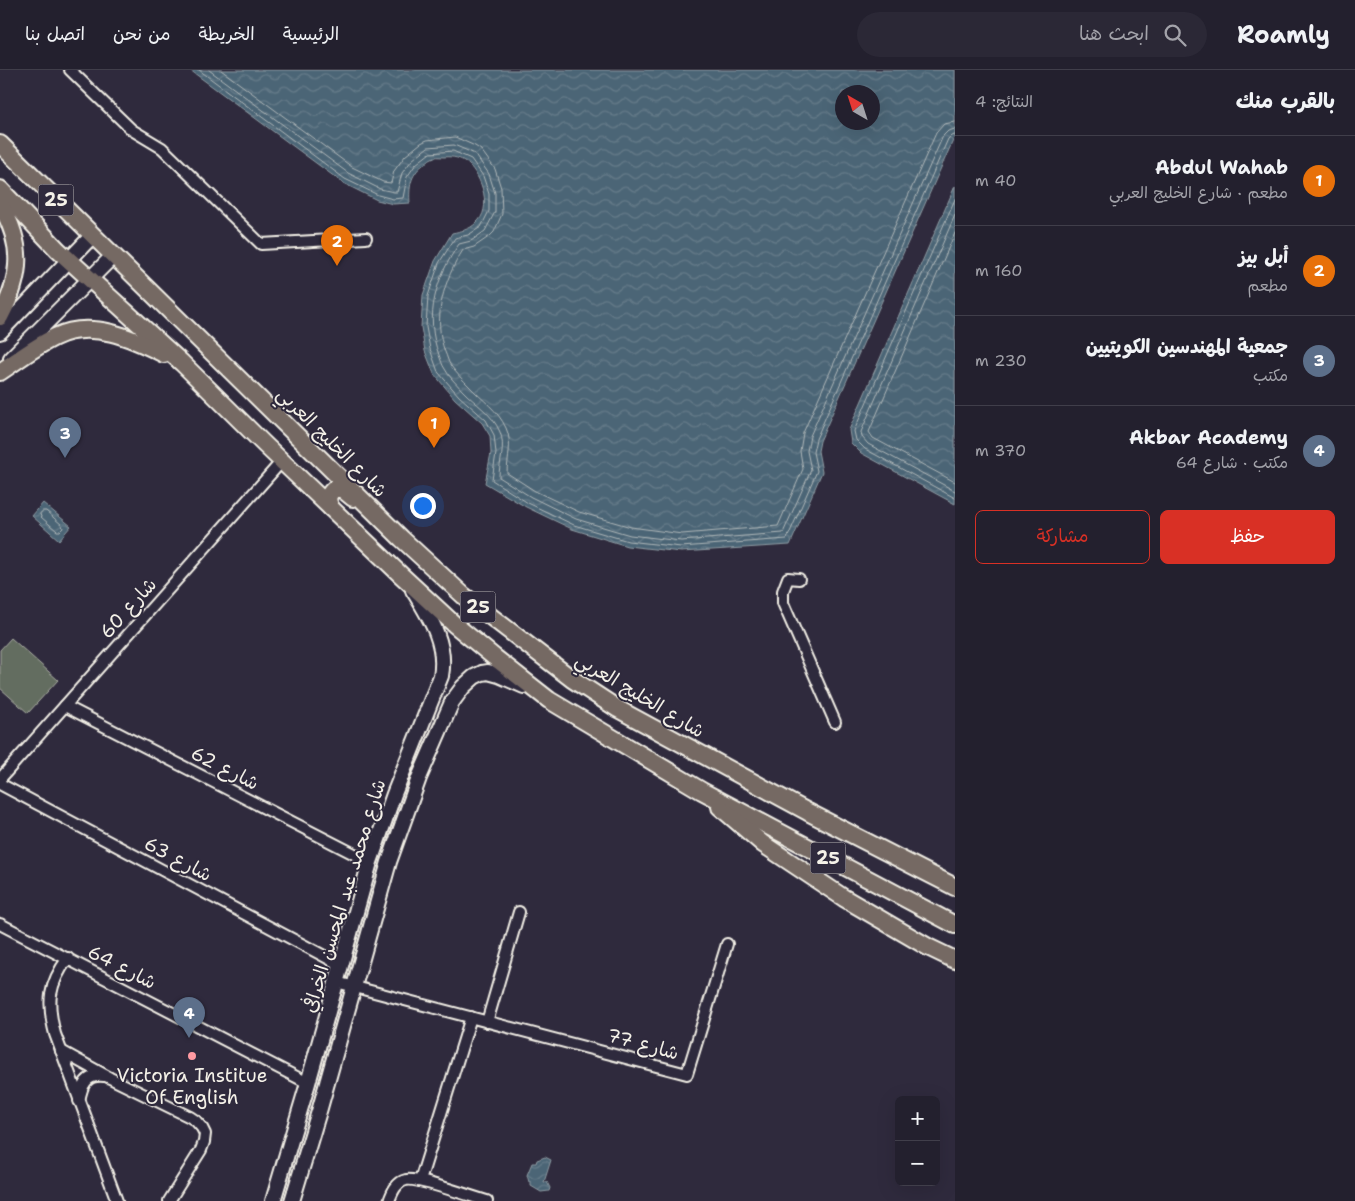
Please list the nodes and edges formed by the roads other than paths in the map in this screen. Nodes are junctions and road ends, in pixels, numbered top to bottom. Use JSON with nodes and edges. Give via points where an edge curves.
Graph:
{"nodes":[{"id":1,"x":70,"y":70,"type":"edge"},
{"id":2,"x":0,"y":144,"type":"edge"},
{"id":3,"x":0,"y":189,"type":"edge"},
{"id":4,"x":0,"y":204,"type":"edge"},
{"id":5,"x":92,"y":236,"type":"junction"},
{"id":6,"x":366,"y":238,"type":"dead end"},
{"id":7,"x":113,"y":256,"type":"junction"},
{"id":8,"x":69,"y":260,"type":"junction"},
{"id":9,"x":90,"y":279,"type":"junction"},
{"id":10,"x":0,"y":317,"type":"edge"},
{"id":11,"x":0,"y":332,"type":"edge"},
{"id":12,"x":182,"y":363,"type":"junction"},
{"id":13,"x":0,"y":371,"type":"edge"},
{"id":14,"x":282,"y":461,"type":"junction"},
{"id":15,"x":330,"y":508,"type":"junction"},
{"id":16,"x":402,"y":540,"type":"junction"},
{"id":17,"x":799,"y":579,"type":"dead end"},
{"id":18,"x":408,"y":581,"type":"junction"},
{"id":19,"x":549,"y":700,"type":"junction"},
{"id":20,"x":65,"y":706,"type":"junction"},
{"id":21,"x":835,"y":722,"type":"dead end"},
{"id":22,"x":412,"y":749,"type":"junction"},
{"id":23,"x":431,"y":751,"type":"junction"},
{"id":24,"x":0,"y":779,"type":"edge"},
{"id":25,"x":0,"y":784,"type":"edge"},
{"id":26,"x":702,"y":791,"type":"junction"},
{"id":27,"x":370,"y":862,"type":"junction"},
{"id":28,"x":955,"y":887,"type":"edge"},
{"id":29,"x":518,"y":912,"type":"dead end"},
{"id":30,"x":0,"y":924,"type":"edge"},
{"id":31,"x":955,"y":925,"type":"edge"},
{"id":32,"x":727,"y":944,"type":"dead end"},
{"id":33,"x":68,"y":958,"type":"junction"},
{"id":34,"x":955,"y":960,"type":"edge"},
{"id":35,"x":341,"y":965,"type":"junction"},
{"id":36,"x":336,"y":982,"type":"junction"},
{"id":37,"x":354,"y":987,"type":"junction"},
{"id":38,"x":471,"y":1018,"type":"junction"},
{"id":39,"x":487,"y":1022,"type":"junction"},
{"id":40,"x":61,"y":1051,"type":"junction"},
{"id":41,"x":110,"y":1078,"type":"junction"},
{"id":42,"x":308,"y":1083,"type":"junction"},
{"id":43,"x":79,"y":1101,"type":"junction"},
{"id":44,"x":420,"y":1181,"type":"junction"},
{"id":45,"x":117,"y":1201,"type":"edge"},
{"id":46,"x":169,"y":1201,"type":"edge"},
{"id":47,"x":273,"y":1201,"type":"edge"},
{"id":48,"x":292,"y":1201,"type":"edge"},
{"id":49,"x":389,"y":1201,"type":"edge"},
{"id":50,"x":486,"y":1201,"type":"edge"}],
"edges":[{"from":1,"to":6,"type":"street","via":[[132,130],[162,148],[261,244]]},
{"from":2,"to":5,"type":"main road","name":"شارع الخليج العربي","number":"25"},
{"from":3,"to":8,"type":"main road","number":"25"},
{"from":4,"to":10,"type":"main road","via":[[11,227],[18,260],[14,286]]},
{"from":5,"to":7,"type":"main road","name":"شارع الخليج العربي","number":"25"},
{"from":5,"to":8,"type":"main road"},
{"from":7,"to":9,"type":"main road"},
{"from":7,"to":16,"type":"main road","name":"شارع الخليج العربي","number":"25"},
{"from":8,"to":9,"type":"main road","number":"25"},
{"from":8,"to":11,"type":"main road"},
{"from":9,"to":12,"type":"main road","number":"25"},
{"from":9,"to":13,"type":"main road"},
{"from":12,"to":13,"type":"main road","via":[[124,336],[77,330],[56,336]]},
{"from":12,"to":14,"type":"main road","number":"25"},
{"from":14,"to":15,"type":"main road","number":"25"},
{"from":14,"to":20,"type":"street","name":"شارع 60"},
{"from":15,"to":16,"type":"main road","via":[[329,495],[334,489],[342,489],[389,533]]},
{"from":15,"to":18,"type":"main road","number":"25"},
{"from":16,"to":28,"type":"main road","name":"شارع الخليج العربي","number":"25","via":[[464,596],[572,679],[618,709]]},
{"from":17,"to":21,"type":"street","via":[[788,578],[783,603]]},
{"from":18,"to":19,"type":"main road","number":"25","via":[[460,630]]},
{"from":18,"to":22,"type":"main road","name":"شارع محمد عبد المحسن الخرافي","via":[[427,613],[443,658],[441,676]]},
{"from":19,"to":23,"type":"main road","name":"شارع محمد عبد المحسن الخرافي","via":[[506,677],[488,672],[478,675],[452,702]]},
{"from":19,"to":26,"type":"main road","number":"25"},
{"from":20,"to":24,"type":"street","name":"شارع 60"},
{"from":20,"to":27,"type":"street","name":"شارع 62"},
{"from":22,"to":23,"type":"main road","via":[[420,746]]},
{"from":22,"to":27,"type":"main road","name":"شارع محمد عبد المحسن الخرافي"},
{"from":23,"to":37,"type":"main road","name":"شارع محمد عبد المحسن الخرافي","via":[[389,862]]},
{"from":25,"to":35,"type":"street","name":"شارع 63"},
{"from":26,"to":31,"type":"main road","number":"25"},
{"from":26,"to":34,"type":"main road","via":[[746,831],[844,898]]},
{"from":27,"to":35,"type":"main road","name":"شارع محمد عبد المحسن الخرافي"},
{"from":29,"to":39,"type":"street"},
{"from":30,"to":33,"type":"street","name":"شارع 64"},
{"from":32,"to":39,"type":"street","name":"شارع 77","via":[[687,1074]]},
{"from":33,"to":40,"type":"street","via":[[54,982],[49,1002],[52,1026]]},
{"from":33,"to":42,"type":"street","name":"شارع 64"},
{"from":35,"to":36,"type":"main road","name":"شارع محمد عبد المحسن الخرافي"},
{"from":36,"to":37,"type":"street","name":"شارع 77"},
{"from":36,"to":42,"type":"main road","name":"شارع محمد عبد المحسن الخرافي"},
{"from":37,"to":38,"type":"street","name":"شارع 77"},
{"from":37,"to":48,"type":"main road","name":"شارع محمد عبد المحسن الخرافي"},
{"from":38,"to":39,"type":"street","name":"شارع 77"},
{"from":38,"to":44,"type":"street"},
{"from":40,"to":41,"type":"street"},
{"from":40,"to":43,"type":"street"},
{"from":41,"to":43,"type":"street","via":[[90,1078]]},
{"from":41,"to":46,"type":"street","via":[[190,1117],[202,1128],[205,1138],[201,1150]]},
{"from":42,"to":47,"type":"main road","name":"شارع محمد عبد المحسن الخرافي"},
{"from":43,"to":45,"type":"street"},
{"from":44,"to":49,"type":"street","via":[[408,1179],[402,1182]]},
{"from":44,"to":50,"type":"street"}]}
